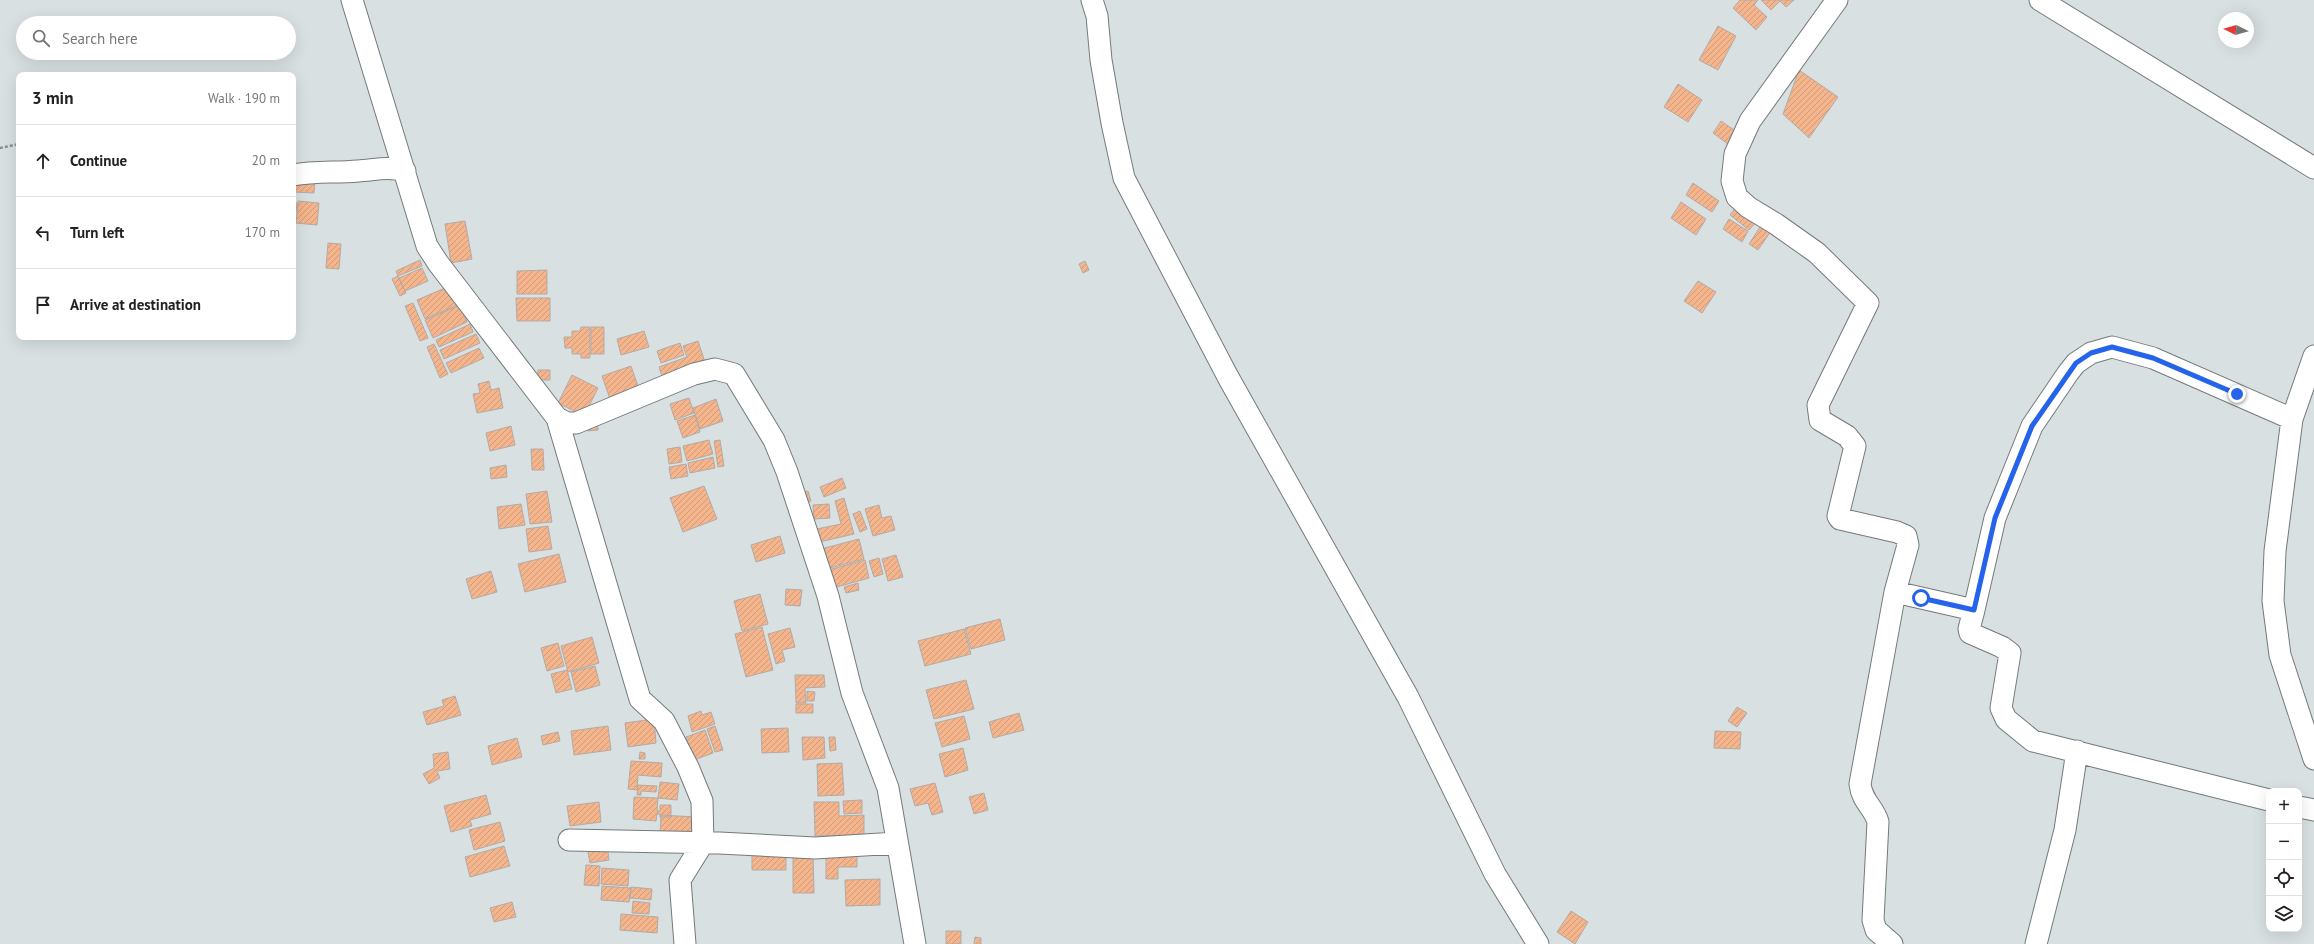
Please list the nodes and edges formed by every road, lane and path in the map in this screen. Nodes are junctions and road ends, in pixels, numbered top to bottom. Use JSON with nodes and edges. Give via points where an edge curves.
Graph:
{"nodes":[{"id":1,"x":352,"y":0,"type":"edge"},
{"id":2,"x":1092,"y":0,"type":"edge"},
{"id":3,"x":1838,"y":0,"type":"edge"},
{"id":4,"x":2040,"y":0,"type":"edge"},
{"id":5,"x":16,"y":145,"type":"edge"},
{"id":6,"x":0,"y":148,"type":"edge"},
{"id":7,"x":2314,"y":168,"type":"edge"},
{"id":8,"x":404,"y":171,"type":"junction"},
{"id":9,"x":296,"y":174,"type":"edge"},
{"id":10,"x":2314,"y":356,"type":"edge"},
{"id":11,"x":557,"y":418,"type":"junction"},
{"id":12,"x":2292,"y":419,"type":"junction"},
{"id":13,"x":1895,"y":592,"type":"junction"},
{"id":14,"x":1974,"y":610,"type":"junction"},
{"id":15,"x":2077,"y":751,"type":"junction"},
{"id":16,"x":2314,"y":759,"type":"edge"},
{"id":17,"x":2266,"y":799,"type":"edge"},
{"id":18,"x":2302,"y":808,"type":"edge"},
{"id":19,"x":2314,"y":810,"type":"edge"},
{"id":20,"x":569,"y":840,"type":"dead end"},
{"id":21,"x":703,"y":843,"type":"junction"},
{"id":22,"x":897,"y":843,"type":"junction"},
{"id":23,"x":685,"y":944,"type":"edge"},
{"id":24,"x":914,"y":944,"type":"edge"},
{"id":25,"x":1538,"y":944,"type":"edge"},
{"id":26,"x":1892,"y":944,"type":"edge"},
{"id":27,"x":2036,"y":944,"type":"edge"}],
"edges":[{"from":1,"to":8,"type":"street"},
{"from":2,"to":25,"type":"street","via":[[1097,16],[1101,60],[1124,178],[1228,377],[1408,697],[1495,874]]},
{"from":3,"to":13,"type":"street","via":[[1750,121],[1735,154],[1732,181],[1737,197],[1748,207],[1817,253],[1868,303],[1823,393],[1818,413],[1820,420],[1847,436],[1855,446],[1838,513],[1840,519],[1906,536],[1908,545]]},
{"from":4,"to":7,"type":"street"},
{"from":5,"to":6,"type":"path"},
{"from":8,"to":9,"type":"street","via":[[392,167],[358,171],[312,171]]},
{"from":8,"to":11,"type":"street","via":[[427,246]]},
{"from":10,"to":12,"type":"street"},
{"from":11,"to":21,"type":"street","via":[[640,699],[664,721],[688,767],[702,801]]},
{"from":11,"to":22,"type":"street","via":[[566,423],[576,423],[694,374],[715,369],[734,374],[774,440],[787,472],[828,596],[852,692],[888,788]]},
{"from":12,"to":14,"type":"street","via":[[2153,358],[2112,347],[2091,353],[2076,363],[2032,426],[1995,518]]},
{"from":12,"to":16,"type":"street","via":[[2275,551],[2273,601],[2280,655]]},
{"from":13,"to":14,"type":"street"},
{"from":13,"to":26,"type":"street","via":[[1860,784],[1864,801],[1876,813],[1878,822],[1873,920],[1876,930]]},
{"from":14,"to":15,"type":"street","via":[[1970,633],[2010,653],[2002,708],[2006,719],[2033,741]]},
{"from":15,"to":17,"type":"street"},
{"from":15,"to":27,"type":"street","via":[[2066,830]]},
{"from":18,"to":19,"type":"street"},
{"from":20,"to":21,"type":"street"},
{"from":21,"to":22,"type":"street","via":[[815,848]]},
{"from":21,"to":23,"type":"street","via":[[680,880]]},
{"from":22,"to":24,"type":"street"}]}
